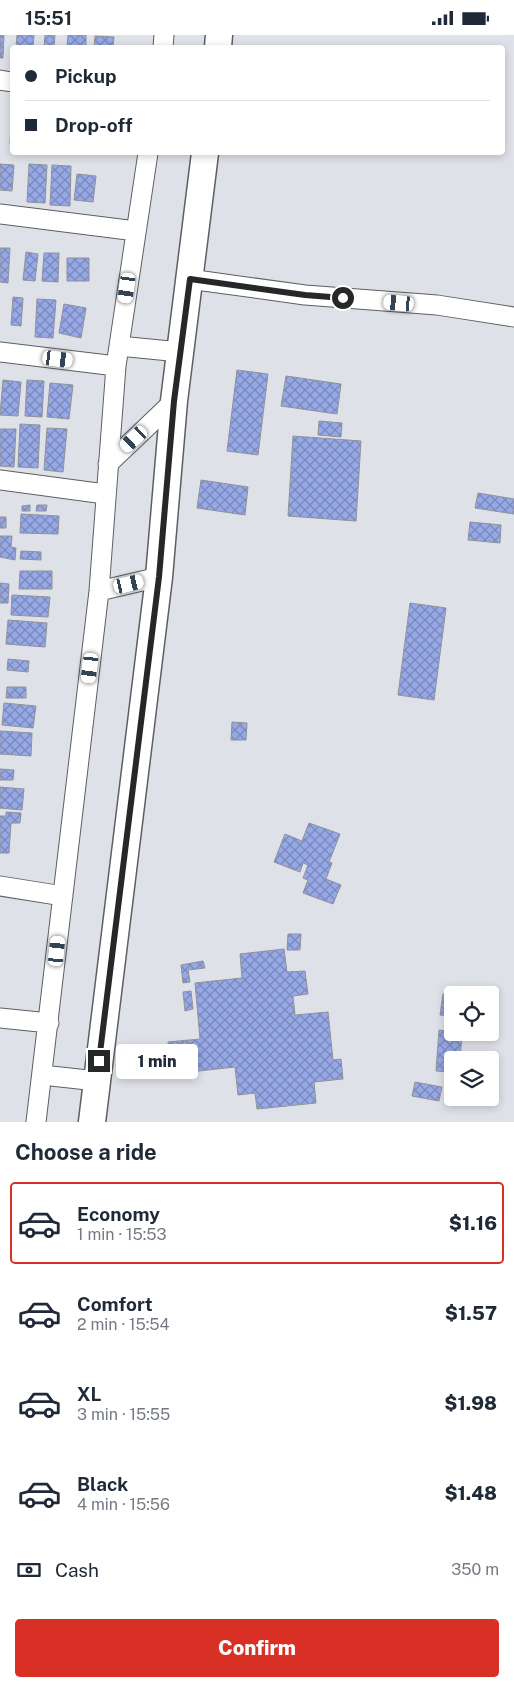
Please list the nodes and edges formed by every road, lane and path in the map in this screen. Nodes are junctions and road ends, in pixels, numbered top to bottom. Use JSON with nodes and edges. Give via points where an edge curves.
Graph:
{"nodes":[{"id":1,"x":148,"y":155,"type":"edge"},
{"id":2,"x":205,"y":155,"type":"edge"},
{"id":3,"x":0,"y":214,"type":"edge"},
{"id":4,"x":136,"y":231,"type":"junction"},
{"id":5,"x":190,"y":279,"type":"junction"},
{"id":6,"x":514,"y":317,"type":"edge"},
{"id":7,"x":119,"y":346,"type":"junction"},
{"id":8,"x":0,"y":352,"type":"edge"},
{"id":9,"x":180,"y":352,"type":"junction"},
{"id":10,"x":116,"y":366,"type":"junction"},
{"id":11,"x":174,"y":401,"type":"junction"},
{"id":12,"x":108,"y":464,"type":"junction"},
{"id":13,"x":0,"y":480,"type":"edge"},
{"id":14,"x":105,"y":494,"type":"junction"},
{"id":15,"x":159,"y":577,"type":"junction"},
{"id":16,"x":99,"y":591,"type":"junction"},
{"id":17,"x":0,"y":886,"type":"edge"},
{"id":18,"x":63,"y":896,"type":"junction"},
{"id":19,"x":0,"y":1017,"type":"edge"},
{"id":20,"x":49,"y":1023,"type":"junction"},
{"id":21,"x":42,"y":1075,"type":"junction"},
{"id":22,"x":97,"y":1081,"type":"junction"},
{"id":23,"x":36,"y":1122,"type":"edge"},
{"id":24,"x":92,"y":1122,"type":"edge"}],
"edges":[{"from":1,"to":4,"type":"street"},
{"from":2,"to":5,"type":"street"},
{"from":3,"to":4,"type":"street"},
{"from":4,"to":7,"type":"street"},
{"from":5,"to":6,"type":"street","via":[[305,295],[437,305]]},
{"from":5,"to":9,"type":"street"},
{"from":7,"to":9,"type":"street"},
{"from":7,"to":10,"type":"street"},
{"from":8,"to":10,"type":"street"},
{"from":9,"to":11,"type":"street"},
{"from":10,"to":12,"type":"street"},
{"from":11,"to":12,"type":"street"},
{"from":11,"to":15,"type":"street"},
{"from":12,"to":14,"type":"street"},
{"from":13,"to":14,"type":"street"},
{"from":14,"to":16,"type":"street"},
{"from":15,"to":16,"type":"street"},
{"from":15,"to":22,"type":"street"},
{"from":16,"to":18,"type":"street"},
{"from":17,"to":18,"type":"street"},
{"from":18,"to":20,"type":"street"},
{"from":19,"to":20,"type":"street"},
{"from":20,"to":21,"type":"street"},
{"from":21,"to":22,"type":"street"},
{"from":21,"to":23,"type":"street"},
{"from":22,"to":24,"type":"street"}]}
